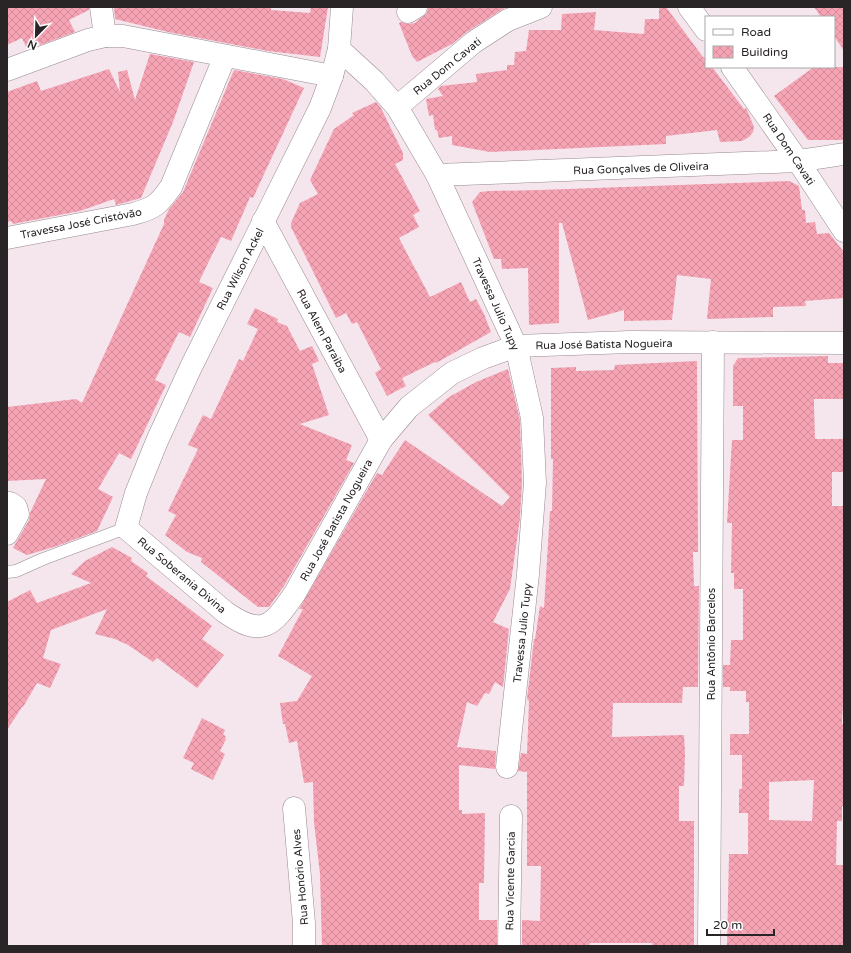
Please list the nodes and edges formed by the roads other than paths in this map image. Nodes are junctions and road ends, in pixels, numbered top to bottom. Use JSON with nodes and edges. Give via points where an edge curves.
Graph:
{"nodes":[{"id":1,"x":101,"y":7,"type":"edge"},
{"id":2,"x":342,"y":7,"type":"edge"},
{"id":3,"x":541,"y":7,"type":"edge"},
{"id":4,"x":689,"y":7,"type":"edge"},
{"id":5,"x":705,"y":29,"type":"edge"},
{"id":6,"x":105,"y":36,"type":"junction"},
{"id":7,"x":339,"y":49,"type":"junction"},
{"id":8,"x":225,"y":56,"type":"junction"},
{"id":9,"x":733,"y":68,"type":"edge"},
{"id":10,"x":7,"y":70,"type":"edge"},
{"id":11,"x":332,"y":76,"type":"junction"},
{"id":12,"x":397,"y":107,"type":"junction"},
{"id":13,"x":844,"y":154,"type":"edge"},
{"id":14,"x":798,"y":161,"type":"junction"},
{"id":15,"x":437,"y":175,"type":"junction"},
{"id":16,"x":263,"y":221,"type":"junction"},
{"id":17,"x":844,"y":231,"type":"edge"},
{"id":18,"x":7,"y":238,"type":"edge"},
{"id":19,"x":713,"y":342,"type":"junction"},
{"id":20,"x":844,"y":343,"type":"edge"},
{"id":21,"x":516,"y":346,"type":"junction"},
{"id":22,"x":380,"y":440,"type":"junction"},
{"id":23,"x":12,"y":505,"type":"edge"},
{"id":24,"x":126,"y":528,"type":"junction"},
{"id":25,"x":7,"y":534,"type":"edge"},
{"id":26,"x":7,"y":572,"type":"edge"},
{"id":27,"x":238,"y":621,"type":"joint"},
{"id":28,"x":507,"y":767,"type":"dead end"},
{"id":29,"x":294,"y":808,"type":"dead end"},
{"id":30,"x":511,"y":816,"type":"dead end"},
{"id":31,"x":304,"y":946,"type":"edge"},
{"id":32,"x":509,"y":946,"type":"edge"},
{"id":33,"x":709,"y":946,"type":"edge"}],
"edges":[{"from":1,"to":6,"type":"street"},
{"from":2,"to":7,"type":"street","name":"Rua Wilson Ackel"},
{"from":3,"to":12,"type":"street","name":"Rua Dom Cavati","via":[[508,20],[474,42]]},
{"from":4,"to":5,"type":"street"},
{"from":6,"to":8,"type":"street","via":[[123,36]]},
{"from":6,"to":10,"type":"street"},
{"from":7,"to":11,"type":"street","name":"Rua Wilson Ackel"},
{"from":7,"to":12,"type":"street","name":"Travessa Julio Tupy","via":[[374,81]]},
{"from":8,"to":11,"type":"street"},
{"from":8,"to":18,"type":"street","name":"Travessa José Cristóvão","via":[[171,187],[160,202],[147,210],[133,214]]},
{"from":9,"to":14,"type":"street","name":"Rua Dom Cavati"},
{"from":11,"to":16,"type":"street","name":"Rua Wilson Ackel","via":[[320,108]]},
{"from":12,"to":15,"type":"street","name":"Travessa Julio Tupy"},
{"from":13,"to":14,"type":"street","name":"Rua Gonçalves de Oliveira"},
{"from":14,"to":15,"type":"street","name":"Rua Gonçalves de Oliveira"},
{"from":14,"to":17,"type":"street","name":"Rua Dom Cavati"},
{"from":15,"to":21,"type":"street","name":"Travessa Julio Tupy"},
{"from":16,"to":22,"type":"street","name":"Rua Alem Paraiba"},
{"from":16,"to":24,"type":"street","name":"Rua Wilson Ackel","via":[[157,441],[136,493]]},
{"from":19,"to":20,"type":"street","name":"Rua José Batista Nogueira"},
{"from":19,"to":21,"type":"street","name":"Rua José Batista Nogueira"},
{"from":19,"to":33,"type":"street","name":"Rua Antônio Barcelos"},
{"from":21,"to":22,"type":"street","name":"Rua José Batista Nogueira","via":[[452,373],[409,407]]},
{"from":21,"to":28,"type":"street","name":"Travessa Julio Tupy","via":[[532,418],[535,483]]},
{"from":22,"to":27,"type":"street","name":"Rua José Batista Nogueira","via":[[295,593],[280,615],[270,623],[257,627]]},
{"from":23,"to":25,"type":"street","via":[[18,514]]},
{"from":24,"to":26,"type":"lane","via":[[16,571]]},
{"from":24,"to":27,"type":"street","name":"Rua Soberania Divina"},
{"from":29,"to":31,"type":"street","name":"Rua Honório Alves"},
{"from":30,"to":32,"type":"street","name":"Rua Vicente Garcia"}]}
